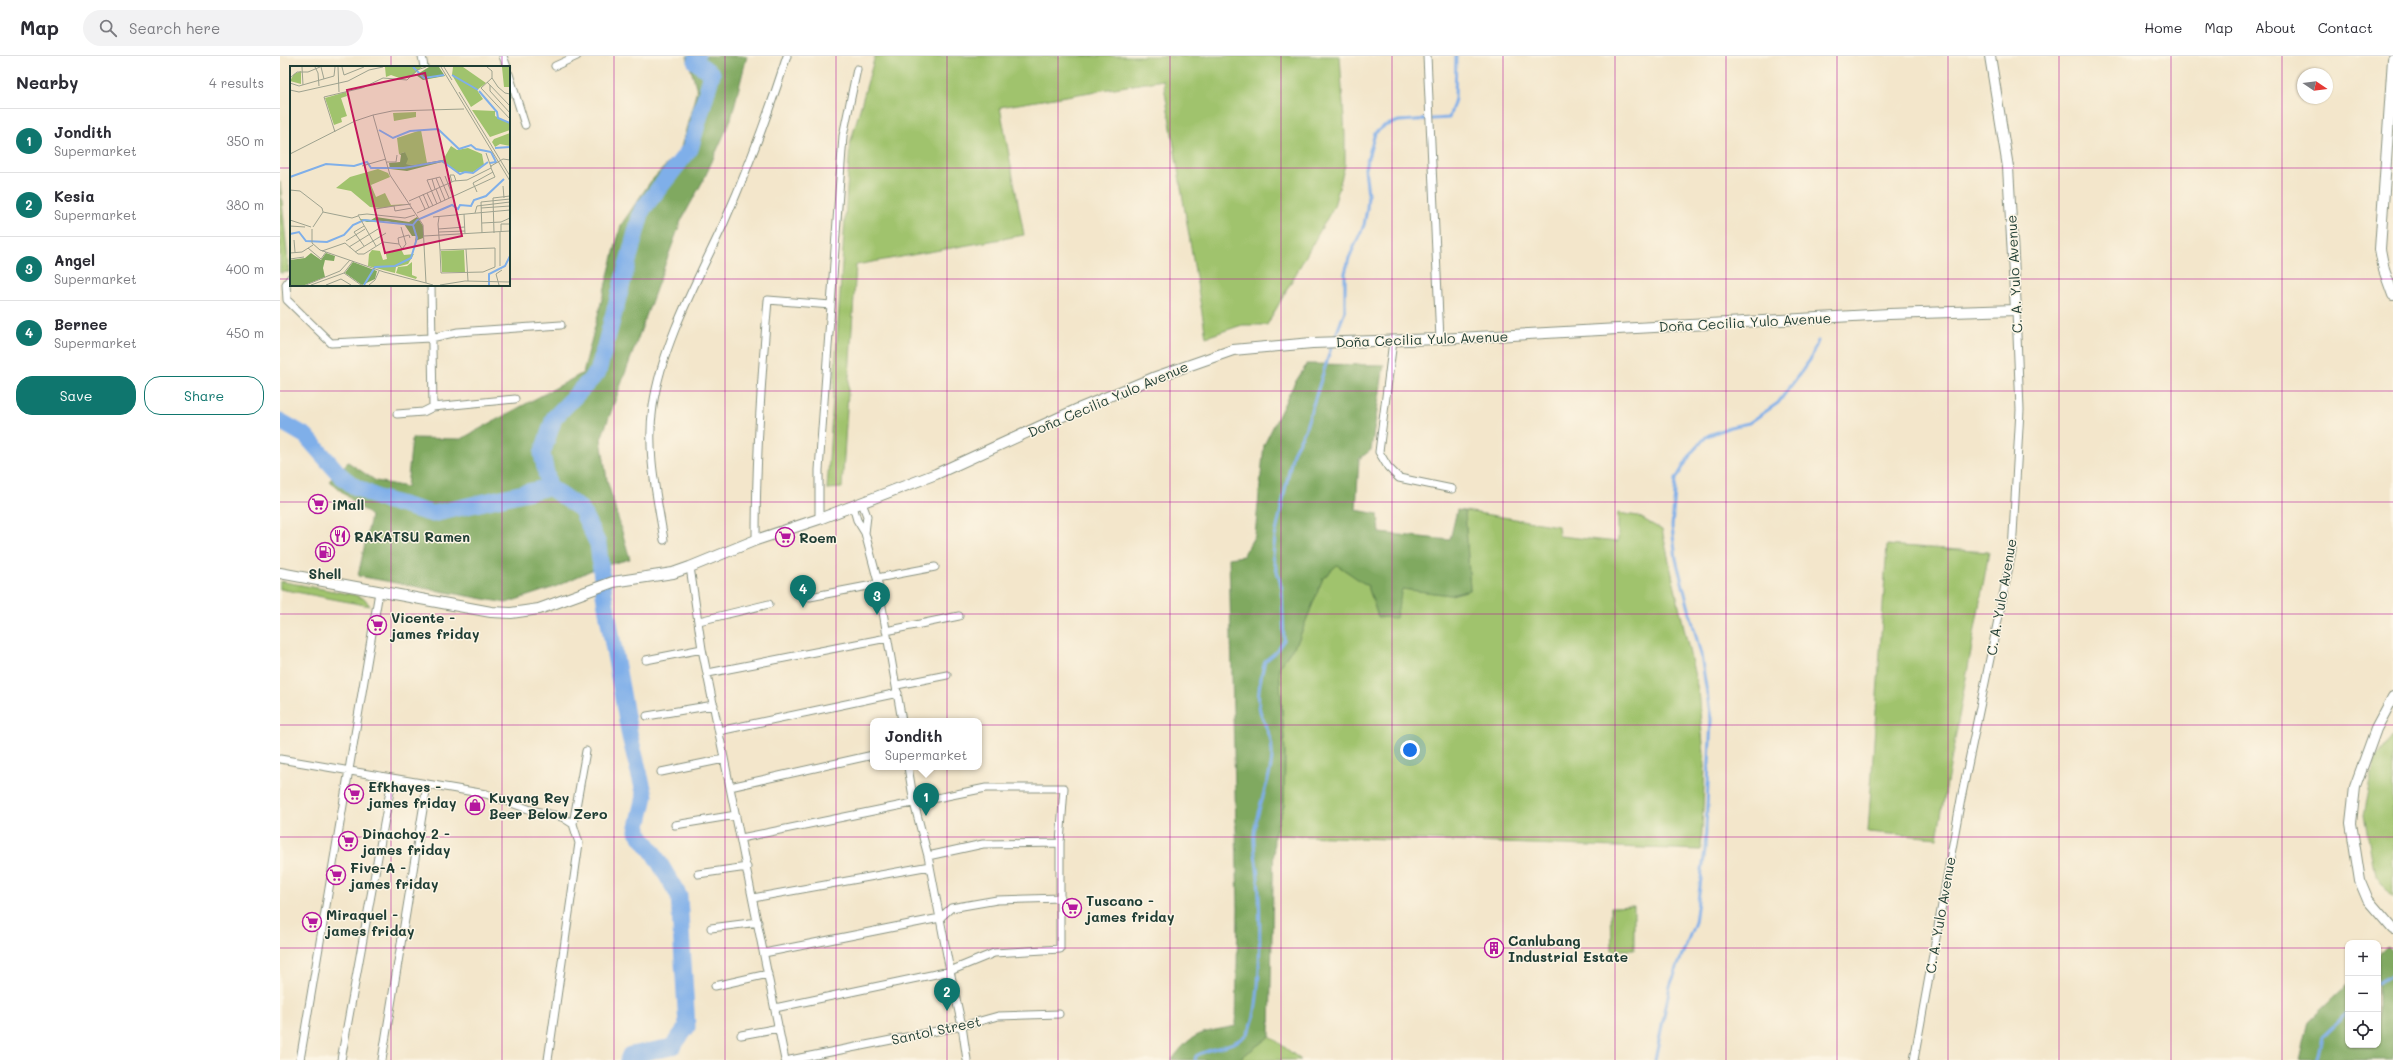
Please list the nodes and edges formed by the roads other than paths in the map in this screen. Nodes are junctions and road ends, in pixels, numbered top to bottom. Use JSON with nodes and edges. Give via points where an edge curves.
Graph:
{"nodes":[{"id":1,"x":422,"y":56,"type":"edge"},
{"id":2,"x":503,"y":56,"type":"edge"},
{"id":3,"x":577,"y":56,"type":"edge"},
{"id":4,"x":787,"y":56,"type":"edge"},
{"id":5,"x":1427,"y":56,"type":"edge"},
{"id":6,"x":1990,"y":56,"type":"edge"},
{"id":7,"x":2393,"y":59,"type":"edge"},
{"id":8,"x":424,"y":66,"type":"edge"},
{"id":9,"x":507,"y":66,"type":"edge"},
{"id":10,"x":555,"y":66,"type":"dead end"},
{"id":11,"x":858,"y":69,"type":"dead end"},
{"id":12,"x":510,"y":77,"type":"edge"},
{"id":13,"x":525,"y":125,"type":"dead end"},
{"id":14,"x":290,"y":278,"type":"edge"},
{"id":15,"x":431,"y":286,"type":"edge"},
{"id":16,"x":2393,"y":295,"type":"edge"},
{"id":17,"x":831,"y":305,"type":"junction"},
{"id":18,"x":2016,"y":310,"type":"junction"},
{"id":19,"x":561,"y":325,"type":"dead end"},
{"id":20,"x":431,"y":338,"type":"junction"},
{"id":21,"x":1440,"y":339,"type":"junction"},
{"id":22,"x":1393,"y":341,"type":"junction"},
{"id":23,"x":515,"y":399,"type":"dead end"},
{"id":24,"x":433,"y":407,"type":"junction"},
{"id":25,"x":397,"y":414,"type":"dead end"},
{"id":26,"x":1452,"y":488,"type":"dead end"},
{"id":27,"x":858,"y":505,"type":"junction"},
{"id":28,"x":819,"y":519,"type":"junction"},
{"id":29,"x":664,"y":540,"type":"dead end"},
{"id":30,"x":756,"y":540,"type":"junction"},
{"id":31,"x":690,"y":567,"type":"junction"},
{"id":32,"x":935,"y":567,"type":"dead end"},
{"id":33,"x":280,"y":573,"type":"edge"},
{"id":34,"x":877,"y":581,"type":"junction"},
{"id":35,"x":379,"y":592,"type":"junction"},
{"id":36,"x":810,"y":597,"type":"dead end"},
{"id":37,"x":769,"y":604,"type":"dead end"},
{"id":38,"x":959,"y":616,"type":"dead end"},
{"id":39,"x":699,"y":621,"type":"junction"},
{"id":40,"x":887,"y":634,"type":"junction"},
{"id":41,"x":702,"y":649,"type":"junction"},
{"id":42,"x":646,"y":660,"type":"dead end"},
{"id":43,"x":708,"y":673,"type":"junction"},
{"id":44,"x":947,"y":675,"type":"dead end"},
{"id":45,"x":897,"y":685,"type":"junction"},
{"id":46,"x":898,"y":693,"type":"junction"},
{"id":47,"x":2393,"y":697,"type":"edge"},
{"id":48,"x":714,"y":705,"type":"junction"},
{"id":49,"x":647,"y":716,"type":"dead end"},
{"id":50,"x":902,"y":718,"type":"edge"},
{"id":51,"x":719,"y":731,"type":"junction"},
{"id":52,"x":586,"y":751,"type":"dead end"},
{"id":53,"x":870,"y":756,"type":"edge"},
{"id":54,"x":280,"y":759,"type":"edge"},
{"id":55,"x":724,"y":759,"type":"junction"},
{"id":56,"x":908,"y":770,"type":"edge"},
{"id":57,"x":350,"y":772,"type":"junction"},
{"id":58,"x":661,"y":772,"type":"dead end"},
{"id":59,"x":392,"y":780,"type":"junction"},
{"id":60,"x":426,"y":785,"type":"junction"},
{"id":61,"x":730,"y":787,"type":"junction"},
{"id":62,"x":914,"y":803,"type":"junction"},
{"id":63,"x":736,"y":815,"type":"junction"},
{"id":64,"x":572,"y":824,"type":"junction"},
{"id":65,"x":675,"y":825,"type":"dead end"},
{"id":66,"x":741,"y":838,"type":"junction"},
{"id":67,"x":1060,"y":843,"type":"junction"},
{"id":68,"x":928,"y":856,"type":"junction"},
{"id":69,"x":930,"y":866,"type":"junction"},
{"id":70,"x":747,"y":867,"type":"junction"},
{"id":71,"x":698,"y":874,"type":"dead end"},
{"id":72,"x":752,"y":898,"type":"junction"},
{"id":73,"x":1061,"y":898,"type":"junction"},
{"id":74,"x":940,"y":918,"type":"junction"},
{"id":75,"x":758,"y":922,"type":"junction"},
{"id":76,"x":711,"y":928,"type":"dead end"},
{"id":77,"x":2393,"y":929,"type":"edge"},
{"id":78,"x":764,"y":953,"type":"junction"},
{"id":79,"x":950,"y":971,"type":"junction"},
{"id":80,"x":768,"y":974,"type":"junction"},
{"id":81,"x":715,"y":986,"type":"dead end"},
{"id":82,"x":775,"y":1008,"type":"junction"},
{"id":83,"x":1059,"y":1014,"type":"dead end"},
{"id":84,"x":962,"y":1026,"type":"junction"},
{"id":85,"x":779,"y":1028,"type":"junction"},
{"id":86,"x":741,"y":1035,"type":"dead end"},
{"id":87,"x":300,"y":1060,"type":"edge"},
{"id":88,"x":341,"y":1060,"type":"edge"},
{"id":89,"x":382,"y":1060,"type":"edge"},
{"id":90,"x":548,"y":1060,"type":"edge"},
{"id":91,"x":785,"y":1060,"type":"edge"},
{"id":92,"x":790,"y":1060,"type":"edge"},
{"id":93,"x":967,"y":1060,"type":"edge"},
{"id":94,"x":1914,"y":1060,"type":"edge"}],
"edges":[{"from":1,"to":8,"type":"street"},
{"from":2,"to":9,"type":"street"},
{"from":3,"to":10,"type":"street"},
{"from":4,"to":29,"type":"street","via":[[768,116],[725,221],[687,302],[662,370],[653,406],[652,468]]},
{"from":5,"to":21,"type":"street"},
{"from":6,"to":18,"type":"main road","name":"C. A. Yulo Avenue","via":[[2008,167]]},
{"from":7,"to":16,"type":"main road","via":[[2380,249]]},
{"from":11,"to":17,"type":"street","via":[[843,136]]},
{"from":12,"to":13,"type":"street"},
{"from":14,"to":20,"type":"street","via":[[286,284],[287,300],[331,343]]},
{"from":15,"to":20,"type":"street"},
{"from":17,"to":28,"type":"street","via":[[819,470]]},
{"from":17,"to":30,"type":"street","via":[[768,300],[756,472]]},
{"from":18,"to":21,"type":"main road","name":"Doña Cecilia Yulo Avenue","via":[[1889,314]]},
{"from":18,"to":94,"type":"street","name":"C. A. Yulo Avenue","via":[[2020,410],[2012,552],[1961,799]]},
{"from":19,"to":20,"type":"street","via":[[458,332]]},
{"from":20,"to":24,"type":"street"},
{"from":21,"to":22,"type":"main road","name":"Doña Cecilia Yulo Avenue"},
{"from":22,"to":26,"type":"street","via":[[1380,452],[1388,467],[1399,478]]},
{"from":22,"to":27,"type":"main road","name":"Doña Cecilia Yulo Avenue","via":[[1312,343],[1233,350],[1152,378],[1078,408],[936,474]]},
{"from":23,"to":24,"type":"street"},
{"from":24,"to":25,"type":"street","via":[[423,412]]},
{"from":27,"to":28,"type":"main road","name":"Doña Cecilia Yulo Avenue"},
{"from":27,"to":34,"type":"street","via":[[866,516],[865,533]]},
{"from":28,"to":30,"type":"main road","name":"Doña Cecilia Yulo Avenue"},
{"from":30,"to":31,"type":"main road","name":"Doña Cecilia Yulo Avenue"},
{"from":31,"to":35,"type":"main road","name":"Doña Cecilia Yulo Avenue","via":[[673,573],[613,582],[539,609],[501,613]]},
{"from":31,"to":39,"type":"street"},
{"from":32,"to":34,"type":"street"},
{"from":33,"to":35,"type":"main road","name":"Doña Cecilia Yulo Avenue"},
{"from":34,"to":36,"type":"street"},
{"from":34,"to":40,"type":"street"},
{"from":35,"to":57,"type":"street"},
{"from":37,"to":39,"type":"street"},
{"from":38,"to":40,"type":"street"},
{"from":39,"to":41,"type":"street"},
{"from":40,"to":43,"type":"street"},
{"from":40,"to":45,"type":"street"},
{"from":41,"to":42,"type":"street"},
{"from":41,"to":43,"type":"street"},
{"from":43,"to":48,"type":"street"},
{"from":44,"to":45,"type":"street"},
{"from":45,"to":46,"type":"street"},
{"from":46,"to":50,"type":"street"},
{"from":46,"to":51,"type":"street"},
{"from":47,"to":77,"type":"main road","via":[[2376,729],[2355,787],[2351,823],[2360,881],[2368,900]]},
{"from":48,"to":49,"type":"street"},
{"from":48,"to":51,"type":"street"},
{"from":51,"to":55,"type":"street"},
{"from":52,"to":64,"type":"street"},
{"from":53,"to":61,"type":"street"},
{"from":54,"to":57,"type":"street"},
{"from":55,"to":58,"type":"street"},
{"from":55,"to":61,"type":"street"},
{"from":56,"to":62,"type":"street"},
{"from":57,"to":59,"type":"street"},
{"from":57,"to":87,"type":"street"},
{"from":59,"to":60,"type":"street"},
{"from":59,"to":88,"type":"street"},
{"from":60,"to":64,"type":"street","via":[[486,794],[531,810],[562,817]]},
{"from":60,"to":89,"type":"street"},
{"from":61,"to":63,"type":"street"},
{"from":62,"to":66,"type":"street"},
{"from":62,"to":67,"type":"street","via":[[986,788],[1064,788]]},
{"from":62,"to":68,"type":"street"},
{"from":63,"to":65,"type":"street"},
{"from":63,"to":66,"type":"street"},
{"from":64,"to":90,"type":"street","via":[[579,843]]},
{"from":66,"to":70,"type":"street"},
{"from":67,"to":68,"type":"street","via":[[983,844]]},
{"from":67,"to":73,"type":"street"},
{"from":68,"to":69,"type":"street"},
{"from":69,"to":72,"type":"street"},
{"from":69,"to":74,"type":"street"},
{"from":70,"to":71,"type":"street"},
{"from":70,"to":72,"type":"street"},
{"from":72,"to":75,"type":"street"},
{"from":73,"to":74,"type":"street","via":[[996,900],[951,908]]},
{"from":73,"to":79,"type":"street","via":[[1060,949],[994,953]]},
{"from":74,"to":78,"type":"street"},
{"from":74,"to":79,"type":"street"},
{"from":75,"to":76,"type":"street"},
{"from":75,"to":78,"type":"street"},
{"from":78,"to":80,"type":"street"},
{"from":79,"to":82,"type":"street"},
{"from":79,"to":84,"type":"street"},
{"from":80,"to":81,"type":"street"},
{"from":80,"to":82,"type":"street"},
{"from":82,"to":85,"type":"street"},
{"from":83,"to":84,"type":"street","name":"Santol Street","via":[[998,1016]]},
{"from":84,"to":92,"type":"street","name":"Santol Street"},
{"from":84,"to":93,"type":"street"},
{"from":85,"to":86,"type":"street"},
{"from":85,"to":91,"type":"street"}]}
